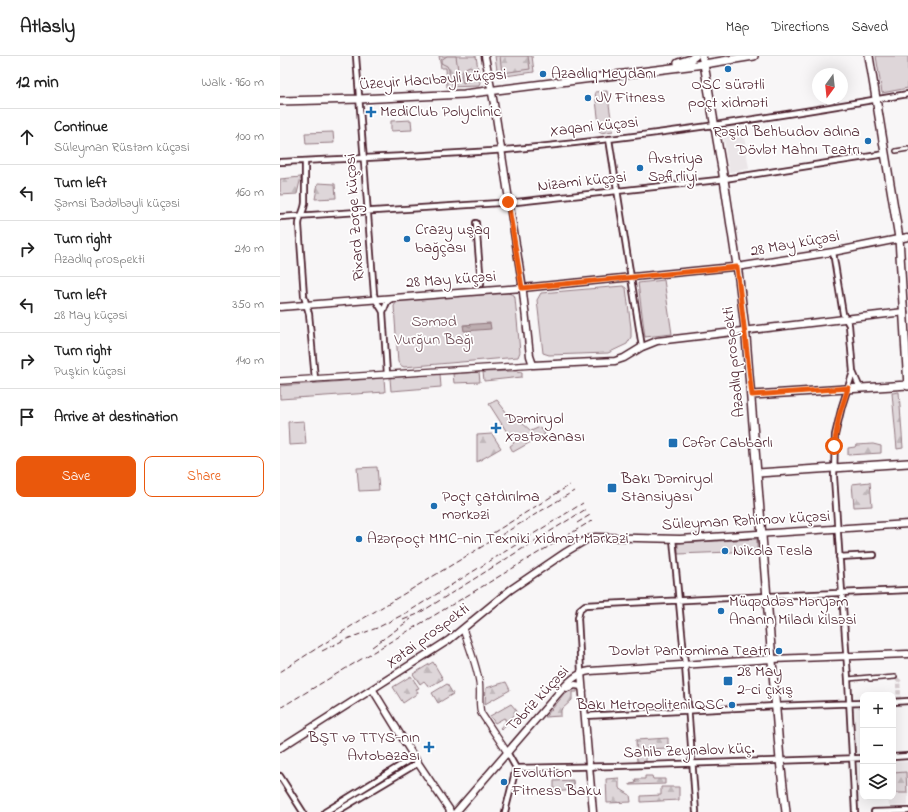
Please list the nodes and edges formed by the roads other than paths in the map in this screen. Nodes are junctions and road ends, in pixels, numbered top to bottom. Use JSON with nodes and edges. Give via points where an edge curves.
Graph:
{"nodes":[{"id":1,"x":356,"y":56,"type":"edge"},
{"id":2,"x":485,"y":56,"type":"edge"},
{"id":3,"x":695,"y":56,"type":"edge"},
{"id":4,"x":702,"y":56,"type":"edge"},
{"id":5,"x":754,"y":56,"type":"edge"},
{"id":6,"x":869,"y":56,"type":"edge"},
{"id":7,"x":704,"y":64,"type":"junction"},
{"id":8,"x":657,"y":69,"type":"junction"},
{"id":9,"x":491,"y":92,"type":"junction"},
{"id":10,"x":908,"y":94,"type":"edge"},
{"id":11,"x":359,"y":99,"type":"junction"},
{"id":12,"x":280,"y":100,"type":"edge"},
{"id":13,"x":876,"y":100,"type":"junction"},
{"id":14,"x":715,"y":126,"type":"junction"},
{"id":15,"x":609,"y":139,"type":"junction"},
{"id":16,"x":908,"y":149,"type":"edge"},
{"id":17,"x":500,"y":150,"type":"junction"},
{"id":18,"x":896,"y":151,"type":"dead end"},
{"id":19,"x":885,"y":154,"type":"junction"},
{"id":20,"x":364,"y":158,"type":"junction"},
{"id":21,"x":305,"y":161,"type":"junction"},
{"id":22,"x":280,"y":162,"type":"edge"},
{"id":23,"x":724,"y":179,"type":"junction"},
{"id":24,"x":617,"y":191,"type":"junction"},
{"id":25,"x":508,"y":202,"type":"junction"},
{"id":26,"x":368,"y":210,"type":"junction"},
{"id":27,"x":302,"y":216,"type":"junction"},
{"id":28,"x":280,"y":217,"type":"edge"},
{"id":29,"x":476,"y":223,"type":"dead end"},
{"id":30,"x":908,"y":237,"type":"edge"},
{"id":31,"x":899,"y":238,"type":"junction"},
{"id":32,"x":833,"y":252,"type":"junction"},
{"id":33,"x":737,"y":267,"type":"junction"},
{"id":34,"x":905,"y":273,"type":"edge"},
{"id":35,"x":631,"y":277,"type":"junction"},
{"id":36,"x":482,"y":284,"type":"dead end"},
{"id":37,"x":522,"y":288,"type":"junction"},
{"id":38,"x":394,"y":297,"type":"junction"},
{"id":39,"x":375,"y":299,"type":"junction"},
{"id":40,"x":307,"y":304,"type":"junction"},
{"id":41,"x":280,"y":307,"type":"edge"},
{"id":42,"x":384,"y":312,"type":"junction"},
{"id":43,"x":906,"y":312,"type":"edge"},
{"id":44,"x":845,"y":319,"type":"junction"},
{"id":45,"x":745,"y":330,"type":"junction"},
{"id":46,"x":642,"y":347,"type":"junction"},
{"id":47,"x":533,"y":364,"type":"junction"},
{"id":48,"x":853,"y":372,"type":"junction"},
{"id":49,"x":387,"y":374,"type":"junction"},
{"id":50,"x":315,"y":379,"type":"junction"},
{"id":51,"x":280,"y":381,"type":"edge"},
{"id":52,"x":908,"y":385,"type":"edge"},
{"id":53,"x":848,"y":388,"type":"junction"},
{"id":54,"x":860,"y":388,"type":"junction"},
{"id":55,"x":752,"y":395,"type":"junction"},
{"id":56,"x":908,"y":463,"type":"edge"},
{"id":57,"x":834,"y":468,"type":"junction"},
{"id":58,"x":758,"y":473,"type":"junction"},
{"id":59,"x":908,"y":524,"type":"edge"},
{"id":60,"x":837,"y":529,"type":"junction"},
{"id":61,"x":762,"y":534,"type":"junction"},
{"id":62,"x":673,"y":539,"type":"junction"},
{"id":63,"x":586,"y":540,"type":"joint"},
{"id":64,"x":874,"y":555,"type":"dead end"},
{"id":65,"x":840,"y":557,"type":"junction"},
{"id":66,"x":908,"y":590,"type":"edge"},
{"id":67,"x":843,"y":593,"type":"junction"},
{"id":68,"x":767,"y":596,"type":"junction"},
{"id":69,"x":679,"y":600,"type":"junction"},
{"id":70,"x":463,"y":629,"type":"junction"},
{"id":71,"x":908,"y":654,"type":"edge"},
{"id":72,"x":847,"y":656,"type":"junction"},
{"id":73,"x":772,"y":659,"type":"junction"},
{"id":74,"x":685,"y":665,"type":"junction"},
{"id":75,"x":582,"y":672,"type":"junction"},
{"id":76,"x":895,"y":677,"type":"dead end"},
{"id":77,"x":848,"y":679,"type":"junction"},
{"id":78,"x":566,"y":688,"type":"junction"},
{"id":79,"x":373,"y":690,"type":"junction"},
{"id":80,"x":584,"y":696,"type":"junction"},
{"id":81,"x":908,"y":701,"type":"edge"},
{"id":82,"x":896,"y":702,"type":"edge"},
{"id":83,"x":849,"y":703,"type":"junction"},
{"id":84,"x":860,"y":703,"type":"edge"},
{"id":85,"x":776,"y":706,"type":"junction"},
{"id":86,"x":688,"y":710,"type":"junction"},
{"id":87,"x":585,"y":716,"type":"junction"},
{"id":88,"x":280,"y":748,"type":"edge"},
{"id":89,"x":508,"y":754,"type":"junction"},
{"id":90,"x":908,"y":756,"type":"edge"},
{"id":91,"x":414,"y":757,"type":"junction"},
{"id":92,"x":896,"y":757,"type":"edge"},
{"id":93,"x":860,"y":758,"type":"edge"},
{"id":94,"x":852,"y":759,"type":"junction"},
{"id":95,"x":780,"y":760,"type":"junction"},
{"id":96,"x":418,"y":763,"type":"junction"},
{"id":97,"x":692,"y":763,"type":"junction"},
{"id":98,"x":590,"y":767,"type":"junction"},
{"id":99,"x":516,"y":768,"type":"junction"},
{"id":100,"x":280,"y":776,"type":"edge"},
{"id":101,"x":449,"y":811,"type":"edge"},
{"id":102,"x":458,"y":811,"type":"edge"},
{"id":103,"x":908,"y":811,"type":"edge"},
{"id":104,"x":303,"y":812,"type":"edge"},
{"id":105,"x":325,"y":812,"type":"edge"},
{"id":106,"x":336,"y":812,"type":"edge"},
{"id":107,"x":504,"y":812,"type":"edge"},
{"id":108,"x":593,"y":812,"type":"edge"},
{"id":109,"x":696,"y":812,"type":"edge"},
{"id":110,"x":786,"y":812,"type":"edge"},
{"id":111,"x":854,"y":812,"type":"edge"},
{"id":112,"x":874,"y":812,"type":"edge"}],
"edges":[{"from":1,"to":11,"type":"street","name":"Rixard Zorge küçəsi"},
{"from":2,"to":9,"type":"main road"},
{"from":3,"to":8,"type":"main road","via":[[691,60]]},
{"from":4,"to":7,"type":"main road","name":"Azadlıq prospekti"},
{"from":5,"to":7,"type":"main road","name":"Üzeyir Hacıbəyli küçəsi"},
{"from":6,"to":13,"type":"main road"},
{"from":7,"to":8,"type":"main road","name":"Üzeyir Hacıbəyli küçəsi"},
{"from":7,"to":14,"type":"main road","name":"Azadlıq prospekti"},
{"from":8,"to":9,"type":"main road","name":"Üzeyir Hacıbəyli küçəsi"},
{"from":9,"to":11,"type":"main road","name":"Üzeyir Hacıbəyli küçəsi"},
{"from":9,"to":17,"type":"main road"},
{"from":10,"to":13,"type":"street","name":"Xaqani küçəsi"},
{"from":11,"to":12,"type":"main road","name":"Üzeyir Hacıbəyli küçəsi"},
{"from":11,"to":20,"type":"street","name":"Rixard Zorge küçəsi"},
{"from":13,"to":14,"type":"street","name":"Xaqani küçəsi"},
{"from":13,"to":19,"type":"main road"},
{"from":14,"to":15,"type":"street","name":"Xaqani küçəsi"},
{"from":14,"to":23,"type":"main road","name":"Azadlıq prospekti"},
{"from":15,"to":17,"type":"street","name":"Xaqani küçəsi"},
{"from":15,"to":24,"type":"street"},
{"from":16,"to":18,"type":"street"},
{"from":17,"to":20,"type":"street","name":"Xaqani küçəsi"},
{"from":17,"to":25,"type":"main road"},
{"from":19,"to":23,"type":"street","name":"Nizami küçəsi"},
{"from":19,"to":31,"type":"main road"},
{"from":20,"to":21,"type":"street","name":"Xaqani küçəsi"},
{"from":20,"to":26,"type":"street","name":"Rixard Zorge küçəsi"},
{"from":21,"to":22,"type":"street","name":"Xaqani küçəsi"},
{"from":21,"to":27,"type":"street","via":[[306,202]]},
{"from":23,"to":24,"type":"street","name":"Nizami küçəsi"},
{"from":23,"to":33,"type":"main road","name":"Azadlıq prospekti"},
{"from":24,"to":25,"type":"street","name":"Nizami küçəsi"},
{"from":24,"to":35,"type":"street"},
{"from":25,"to":26,"type":"street","name":"Nizami küçəsi"},
{"from":25,"to":37,"type":"main road"},
{"from":26,"to":27,"type":"street","name":"Nizami küçəsi"},
{"from":26,"to":39,"type":"street","name":"Rixard Zorge küçəsi"},
{"from":27,"to":28,"type":"street","name":"Nizami küçəsi"},
{"from":27,"to":40,"type":"street","via":[[299,225],[303,290]]},
{"from":29,"to":36,"type":"street"},
{"from":30,"to":31,"type":"main road","name":"28 May küçəsi"},
{"from":31,"to":32,"type":"main road","name":"28 May küçəsi"},
{"from":31,"to":34,"type":"main road"},
{"from":32,"to":33,"type":"main road","name":"28 May küçəsi"},
{"from":32,"to":44,"type":"street"},
{"from":33,"to":35,"type":"main road","name":"28 May küçəsi"},
{"from":33,"to":45,"type":"main road","name":"Azadlıq prospekti"},
{"from":34,"to":43,"type":"main road"},
{"from":35,"to":37,"type":"main road","name":"28 May küçəsi"},
{"from":35,"to":46,"type":"street"},
{"from":37,"to":38,"type":"main road","name":"28 May küçəsi"},
{"from":37,"to":47,"type":"main road"},
{"from":38,"to":39,"type":"main road","name":"28 May küçəsi"},
{"from":38,"to":42,"type":"street","via":[[387,302]]},
{"from":39,"to":40,"type":"main road","name":"28 May küçəsi"},
{"from":39,"to":42,"type":"street","name":"Rixard Zorge küçəsi"},
{"from":40,"to":41,"type":"main road","name":"28 May küçəsi"},
{"from":40,"to":50,"type":"street"},
{"from":42,"to":49,"type":"street"},
{"from":43,"to":44,"type":"main road"},
{"from":43,"to":52,"type":"main road"},
{"from":44,"to":45,"type":"main road"},
{"from":44,"to":48,"type":"street","via":[[849,325]]},
{"from":45,"to":46,"type":"main road","via":[[658,341]]},
{"from":45,"to":55,"type":"main road","name":"Azadlıq prospekti"},
{"from":46,"to":47,"type":"main road","via":[[615,361]]},
{"from":47,"to":49,"type":"street"},
{"from":48,"to":53,"type":"street"},
{"from":48,"to":54,"type":"street"},
{"from":49,"to":50,"type":"street"},
{"from":50,"to":51,"type":"street"},
{"from":52,"to":54,"type":"main road"},
{"from":53,"to":54,"type":"main road"},
{"from":53,"to":55,"type":"main road"},
{"from":53,"to":57,"type":"street","via":[[841,407],[836,435]]},
{"from":55,"to":58,"type":"main road","name":"Azadlıq prospekti"},
{"from":56,"to":57,"type":"main road"},
{"from":57,"to":58,"type":"main road"},
{"from":57,"to":60,"type":"street"},
{"from":58,"to":61,"type":"main road","name":"Azadlıq prospekti"},
{"from":59,"to":60,"type":"main road","name":"Süleyman Rəhimov küçəsi"},
{"from":60,"to":61,"type":"main road","name":"Süleyman Rəhimov küçəsi"},
{"from":60,"to":65,"type":"street"},
{"from":61,"to":62,"type":"main road","name":"Süleyman Rəhimov küçəsi"},
{"from":61,"to":68,"type":"main road","name":"Azadlıq prospekti"},
{"from":62,"to":63,"type":"main road","name":"Süleyman Rəhimov küçəsi","via":[[595,537]]},
{"from":62,"to":69,"type":"street"},
{"from":63,"to":70,"type":"main road","name":"Xətai prospekti","via":[[510,590]]},
{"from":64,"to":65,"type":"street"},
{"from":65,"to":67,"type":"street"},
{"from":66,"to":67,"type":"street"},
{"from":67,"to":68,"type":"street"},
{"from":67,"to":72,"type":"street"},
{"from":68,"to":69,"type":"street"},
{"from":68,"to":73,"type":"main road","name":"Azadlıq prospekti"},
{"from":69,"to":74,"type":"street"},
{"from":69,"to":75,"type":"street","via":[[585,605],[580,609],[578,618]]},
{"from":70,"to":79,"type":"main road","name":"Xətai prospekti"},
{"from":70,"to":89,"type":"street","via":[[479,682],[481,713]]},
{"from":71,"to":72,"type":"main road"},
{"from":72,"to":73,"type":"main road"},
{"from":72,"to":77,"type":"street"},
{"from":73,"to":74,"type":"main road"},
{"from":73,"to":85,"type":"main road","name":"Azadlıq prospekti"},
{"from":74,"to":75,"type":"main road"},
{"from":74,"to":86,"type":"street"},
{"from":75,"to":78,"type":"main road","name":"Təbriz küçəsi"},
{"from":75,"to":80,"type":"main road"},
{"from":75,"to":89,"type":"main road","name":"Təbriz küçəsi","via":[[556,696]]},
{"from":76,"to":77,"type":"street"},
{"from":77,"to":83,"type":"street"},
{"from":78,"to":80,"type":"main road","via":[[578,685]]},
{"from":78,"to":89,"type":"main road","name":"Təbriz küçəsi"},
{"from":79,"to":88,"type":"main road","name":"Xətai prospekti"},
{"from":79,"to":91,"type":"main road"},
{"from":80,"to":87,"type":"main road"},
{"from":81,"to":82,"type":"street"},
{"from":83,"to":84,"type":"street"},
{"from":83,"to":85,"type":"street"},
{"from":83,"to":94,"type":"street"},
{"from":85,"to":86,"type":"street"},
{"from":85,"to":95,"type":"main road","name":"Azadlıq prospekti"},
{"from":86,"to":87,"type":"street"},
{"from":86,"to":97,"type":"street"},
{"from":87,"to":98,"type":"main road"},
{"from":89,"to":99,"type":"street"},
{"from":89,"to":102,"type":"main road","name":"Təbriz küçəsi"},
{"from":90,"to":92,"type":"street"},
{"from":91,"to":96,"type":"main road"},
{"from":91,"to":105,"type":"street"},
{"from":93,"to":94,"type":"street","name":"Sahib Zeynalov küç."},
{"from":94,"to":95,"type":"street","name":"Sahib Zeynalov küç."},
{"from":94,"to":111,"type":"street"},
{"from":95,"to":97,"type":"street","name":"Sahib Zeynalov küç."},
{"from":95,"to":110,"type":"main road","name":"Azadlıq prospekti"},
{"from":96,"to":101,"type":"main road"},
{"from":96,"to":106,"type":"street"},
{"from":97,"to":98,"type":"street","name":"Sahib Zeynalov küç."},
{"from":97,"to":109,"type":"street"},
{"from":98,"to":99,"type":"street","name":"Sahib Zeynalov küç."},
{"from":98,"to":108,"type":"main road"},
{"from":99,"to":107,"type":"street"},
{"from":100,"to":104,"type":"street"},
{"from":101,"to":102,"type":"main road"},
{"from":103,"to":112,"type":"street"}]}
